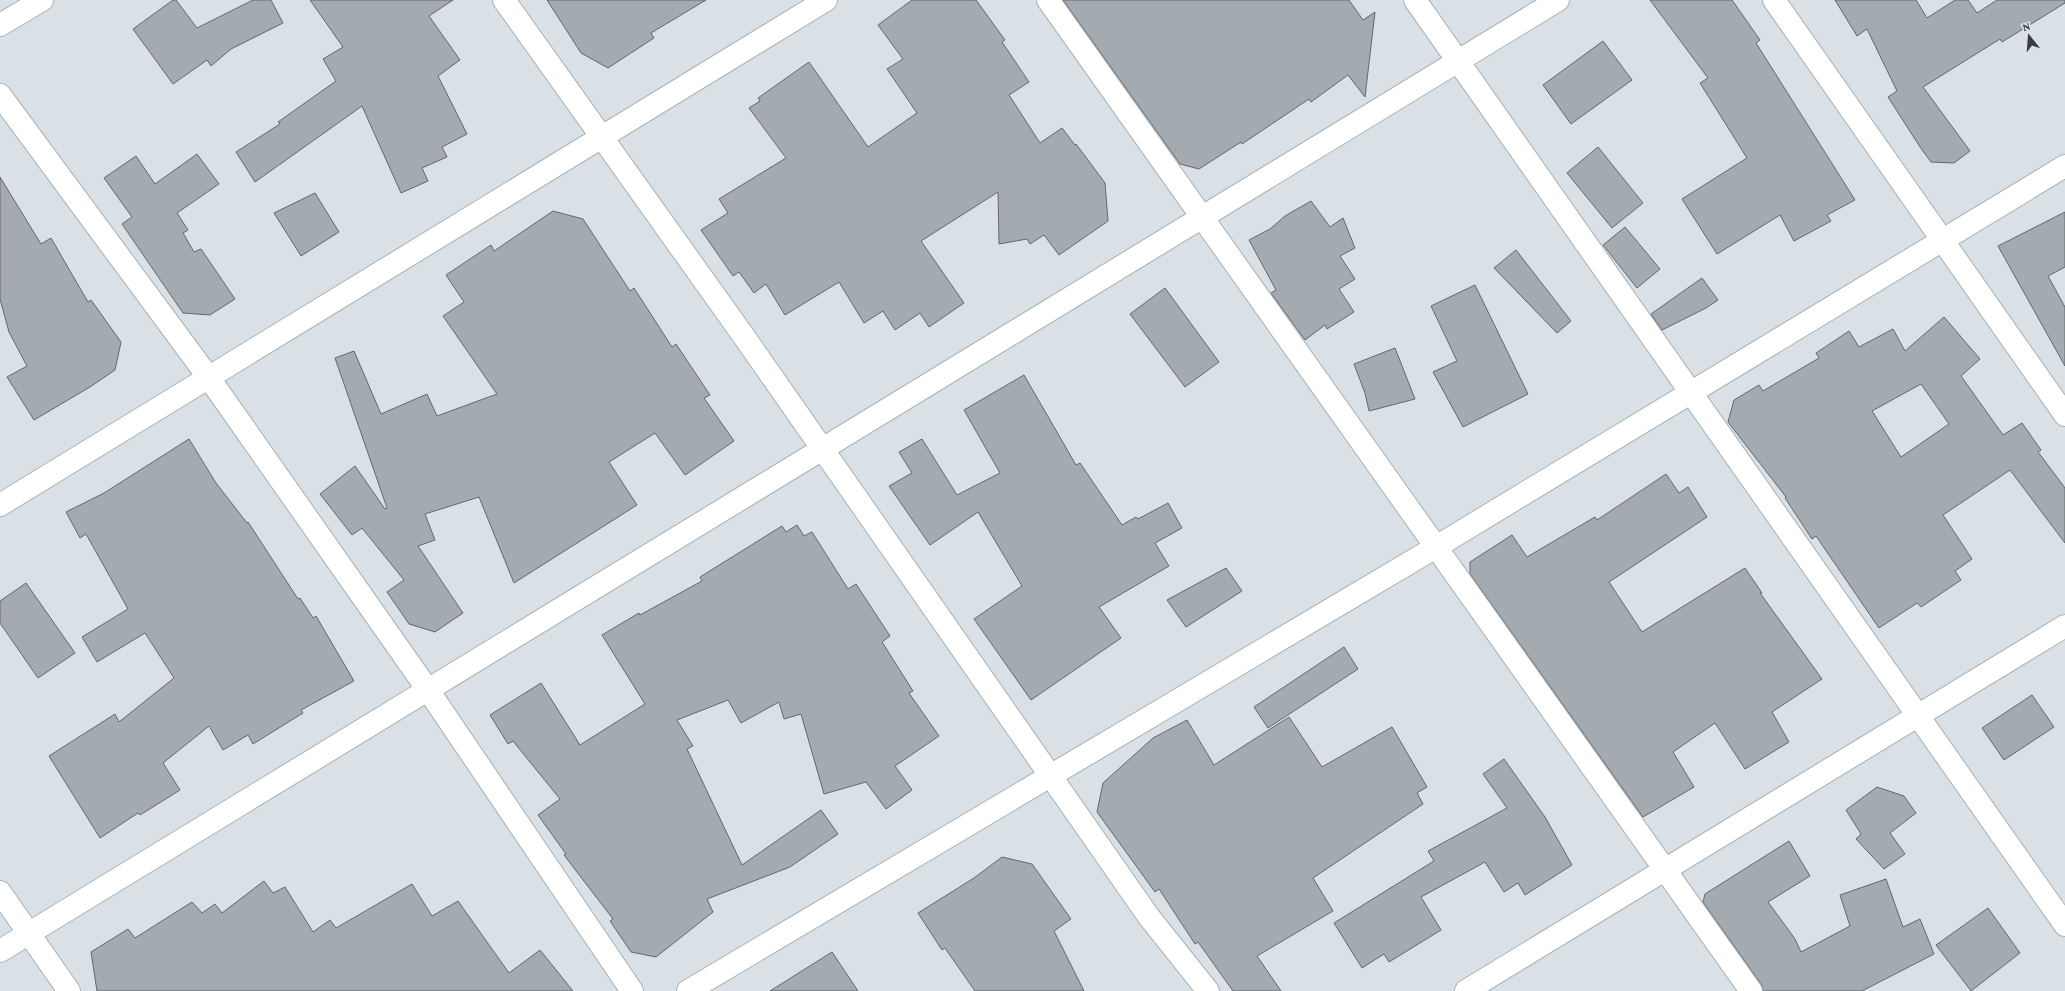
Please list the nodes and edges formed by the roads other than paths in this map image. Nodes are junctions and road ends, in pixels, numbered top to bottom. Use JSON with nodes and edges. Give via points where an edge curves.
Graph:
{"nodes":[{"id":1,"x":42,"y":0,"type":"edge"},
{"id":2,"x":504,"y":0,"type":"edge"},
{"id":3,"x":826,"y":0,"type":"edge"},
{"id":4,"x":1048,"y":0,"type":"edge"},
{"id":5,"x":1415,"y":0,"type":"edge"},
{"id":6,"x":1558,"y":0,"type":"edge"},
{"id":7,"x":1774,"y":0,"type":"edge"},
{"id":8,"x":0,"y":25,"type":"edge"},
{"id":9,"x":1457,"y":61,"type":"junction"},
{"id":10,"x":0,"y":94,"type":"edge"},
{"id":11,"x":602,"y":137,"type":"junction"},
{"id":12,"x":2065,"y":166,"type":"edge"},
{"id":13,"x":1201,"y":216,"type":"junction"},
{"id":14,"x":1942,"y":240,"type":"junction"},
{"id":15,"x":209,"y":378,"type":"junction"},
{"id":16,"x":1690,"y":392,"type":"junction"},
{"id":17,"x":2065,"y":415,"type":"edge"},
{"id":18,"x":822,"y":449,"type":"junction"},
{"id":19,"x":0,"y":505,"type":"edge"},
{"id":20,"x":1436,"y":547,"type":"junction"},
{"id":21,"x":2065,"y":626,"type":"edge"},
{"id":22,"x":428,"y":690,"type":"junction"},
{"id":23,"x":1918,"y":715,"type":"junction"},
{"id":24,"x":1051,"y":775,"type":"junction"},
{"id":25,"x":1665,"y":870,"type":"junction"},
{"id":26,"x":0,"y":892,"type":"edge"},
{"id":27,"x":2065,"y":925,"type":"edge"},
{"id":28,"x":28,"y":934,"type":"junction"},
{"id":29,"x":0,"y":951,"type":"edge"},
{"id":30,"x":68,"y":991,"type":"edge"},
{"id":31,"x":632,"y":991,"type":"edge"},
{"id":32,"x":688,"y":991,"type":"edge"},
{"id":33,"x":1208,"y":991,"type":"edge"},
{"id":34,"x":1466,"y":991,"type":"edge"},
{"id":35,"x":1751,"y":991,"type":"edge"}],
"edges":[{"from":1,"to":8,"type":"street"},
{"from":2,"to":11,"type":"street"},
{"from":3,"to":11,"type":"street"},
{"from":4,"to":13,"type":"street"},
{"from":5,"to":9,"type":"street"},
{"from":6,"to":9,"type":"street"},
{"from":7,"to":14,"type":"street"},
{"from":9,"to":13,"type":"street"},
{"from":9,"to":16,"type":"street"},
{"from":10,"to":15,"type":"street"},
{"from":11,"to":15,"type":"street"},
{"from":11,"to":18,"type":"street"},
{"from":12,"to":14,"type":"street"},
{"from":13,"to":18,"type":"street"},
{"from":13,"to":20,"type":"street"},
{"from":14,"to":16,"type":"street"},
{"from":14,"to":17,"type":"street"},
{"from":15,"to":19,"type":"street"},
{"from":15,"to":22,"type":"street"},
{"from":16,"to":20,"type":"street"},
{"from":16,"to":23,"type":"street"},
{"from":18,"to":22,"type":"street"},
{"from":18,"to":24,"type":"street"},
{"from":20,"to":24,"type":"street"},
{"from":20,"to":25,"type":"street"},
{"from":21,"to":23,"type":"street"},
{"from":22,"to":28,"type":"street"},
{"from":22,"to":31,"type":"street"},
{"from":23,"to":25,"type":"street"},
{"from":23,"to":27,"type":"street"},
{"from":24,"to":32,"type":"street"},
{"from":24,"to":33,"type":"street","via":[[1149,917]]},
{"from":25,"to":34,"type":"street"},
{"from":25,"to":35,"type":"street"},
{"from":26,"to":28,"type":"street"},
{"from":28,"to":29,"type":"street"},
{"from":28,"to":30,"type":"street"}]}
